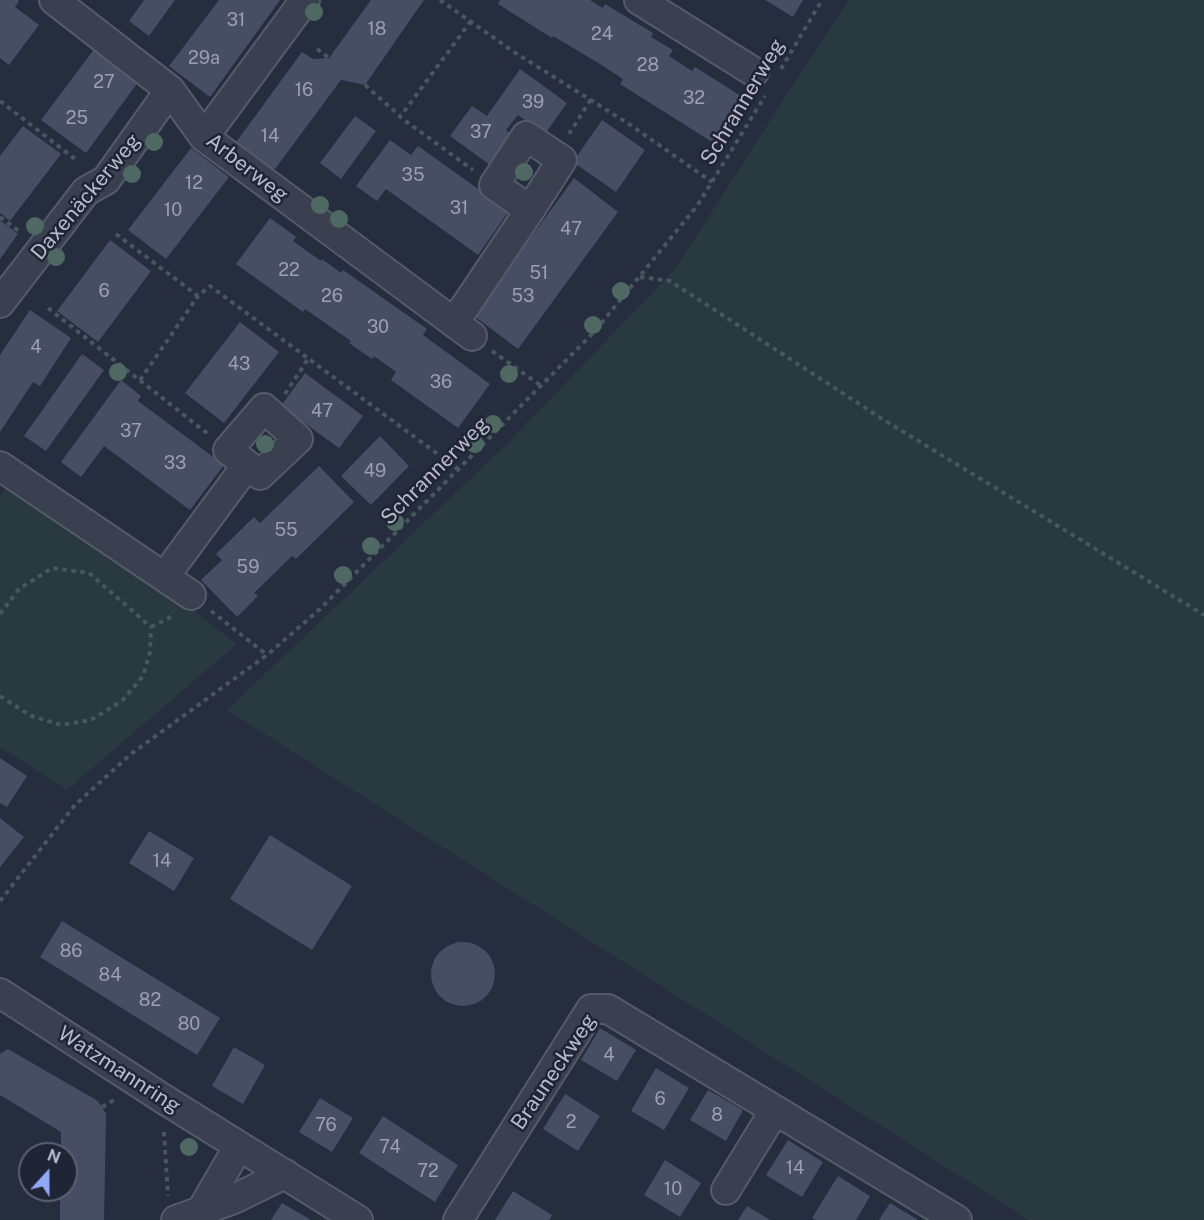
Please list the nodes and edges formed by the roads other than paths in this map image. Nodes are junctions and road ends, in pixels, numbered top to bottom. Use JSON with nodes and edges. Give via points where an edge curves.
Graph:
{"nodes":[{"id":1,"x":54,"y":0,"type":"edge"},
{"id":2,"x":305,"y":0,"type":"edge"},
{"id":3,"x":639,"y":0,"type":"edge"},
{"id":4,"x":766,"y":79,"type":"road end"},
{"id":5,"x":170,"y":90,"type":"junction"},
{"id":6,"x":204,"y":137,"type":"junction"},
{"id":7,"x":530,"y":210,"type":"junction"},
{"id":8,"x":0,"y":303,"type":"edge"},
{"id":9,"x":238,"y":458,"type":"junction"},
{"id":10,"x":0,"y":466,"type":"edge"},
{"id":11,"x":165,"y":576,"type":"junction"},
{"id":12,"x":190,"y":595,"type":"road end"},
{"id":13,"x":0,"y":993,"type":"edge"},
{"id":14,"x":775,"y":1110,"type":"junction"},
{"id":15,"x":239,"y":1146,"type":"junction"},
{"id":16,"x":285,"y":1174,"type":"junction"},
{"id":17,"x":726,"y":1190,"type":"dead end"},
{"id":18,"x":182,"y":1210,"type":"edge"},
{"id":19,"x":358,"y":1220,"type":"edge"},
{"id":20,"x":458,"y":1220,"type":"edge"},
{"id":21,"x":956,"y":1220,"type":"edge"}],
"edges":[{"from":1,"to":5,"type":"street","name":"Arberweg"},
{"from":2,"to":6,"type":"street"},
{"from":3,"to":4,"type":"street"},
{"from":5,"to":6,"type":"street","name":"Arberweg"},
{"from":5,"to":8,"type":"street","name":"Daxenäckerweg","via":[[106,180],[86,192]]},
{"from":6,"to":7,"type":"street","name":"Arberweg","via":[[463,330]]},
{"from":7,"to":7,"type":"street","via":[[562,160],[526,136],[494,185]]},
{"from":9,"to":9,"type":"street","via":[[260,475],[298,439],[264,408]]},
{"from":9,"to":11,"type":"street"},
{"from":10,"to":11,"type":"street"},
{"from":11,"to":12,"type":"street"},
{"from":13,"to":15,"type":"street","name":"Watzmannring"},
{"from":14,"to":17,"type":"street"},
{"from":14,"to":20,"type":"street","name":"Brauneckweg","via":[[608,1009],[591,1009]]},
{"from":14,"to":21,"type":"street","name":"Brauneckweg"},
{"from":15,"to":16,"type":"street","name":"Watzmannring"},
{"from":15,"to":18,"type":"street"},
{"from":16,"to":18,"type":"street","via":[[234,1199]]},
{"from":16,"to":19,"type":"street","name":"Watzmannring"}]}
